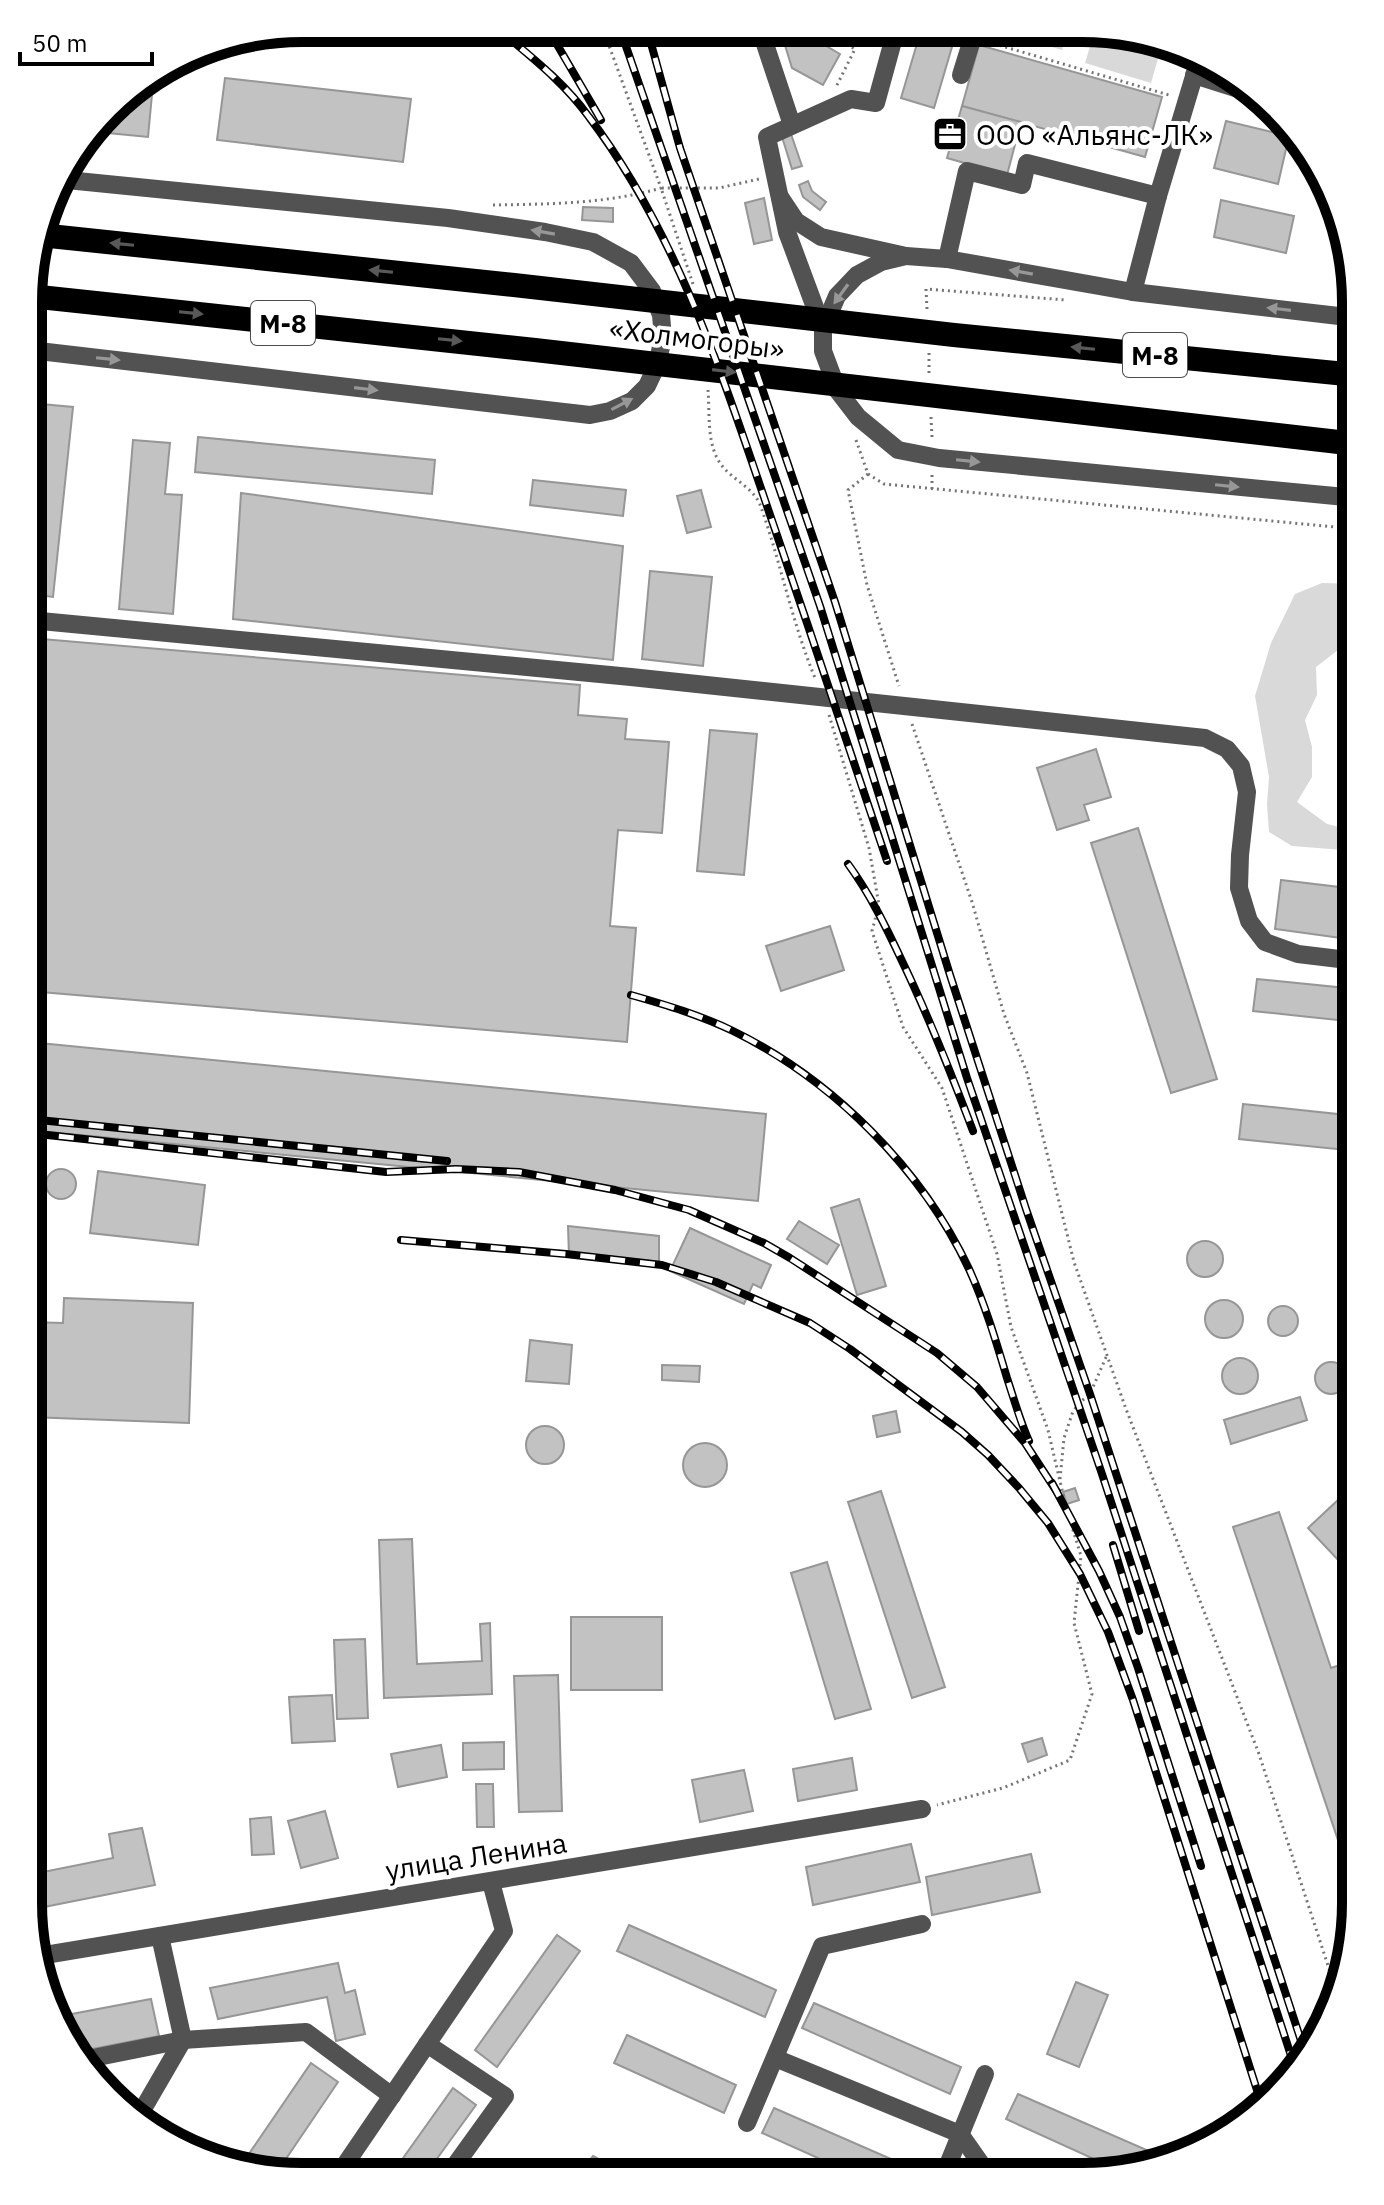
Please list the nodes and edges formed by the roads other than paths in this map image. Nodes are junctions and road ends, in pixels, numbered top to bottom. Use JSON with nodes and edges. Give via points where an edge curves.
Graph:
{"nodes":[{"id":1,"x":764,"y":42,"type":"edge"},
{"id":2,"x":893,"y":42,"type":"edge"},
{"id":3,"x":971,"y":42,"type":"edge"},
{"id":4,"x":1196,"y":69,"type":"edge"},
{"id":5,"x":961,"y":75,"type":"dead end"},
{"id":6,"x":792,"y":125,"type":"junction"},
{"id":7,"x":73,"y":181,"type":"edge"},
{"id":8,"x":1158,"y":196,"type":"junction"},
{"id":9,"x":780,"y":197,"type":"junction"},
{"id":10,"x":51,"y":236,"type":"edge"},
{"id":11,"x":906,"y":256,"type":"junction"},
{"id":12,"x":947,"y":259,"type":"junction"},
{"id":13,"x":1133,"y":292,"type":"junction"},
{"id":14,"x":42,"y":297,"type":"edge"},
{"id":15,"x":1342,"y":316,"type":"edge"},
{"id":16,"x":823,"y":329,"type":"junction"},
{"id":17,"x":42,"y":351,"type":"edge"},
{"id":18,"x":1342,"y":374,"type":"edge"},
{"id":19,"x":1342,"y":442,"type":"edge"},
{"id":20,"x":1342,"y":497,"type":"edge"},
{"id":21,"x":42,"y":621,"type":"edge"},
{"id":22,"x":1342,"y":959,"type":"edge"},
{"id":23,"x":922,"y":1809,"type":"road end"},
{"id":24,"x":491,"y":1882,"type":"junction"},
{"id":25,"x":922,"y":1924,"type":"dead end"},
{"id":26,"x":160,"y":1936,"type":"junction"},
{"id":27,"x":47,"y":1955,"type":"edge"},
{"id":28,"x":183,"y":2040,"type":"junction"},
{"id":29,"x":427,"y":2044,"type":"junction"},
{"id":30,"x":94,"y":2058,"type":"edge"},
{"id":31,"x":775,"y":2058,"type":"junction"},
{"id":32,"x":985,"y":2074,"type":"dead end"},
{"id":33,"x":392,"y":2096,"type":"junction"},
{"id":34,"x":143,"y":2108,"type":"edge"},
{"id":35,"x":747,"y":2123,"type":"dead end"},
{"id":36,"x":960,"y":2134,"type":"junction"},
{"id":37,"x":346,"y":2163,"type":"edge"},
{"id":38,"x":457,"y":2163,"type":"edge"},
{"id":39,"x":949,"y":2163,"type":"edge"},
{"id":40,"x":980,"y":2163,"type":"edge"}],
"edges":[{"from":1,"to":6,"type":"street"},
{"from":2,"to":6,"type":"street","via":[[876,103],[851,99]]},
{"from":3,"to":5,"type":"street"},
{"from":4,"to":8,"type":"street"},
{"from":6,"to":9,"type":"street","via":[[767,137]]},
{"from":17,"to":7,"type":"street","one_way":true,"via":[[590,415],[632,401],[647,386],[663,338],[652,291],[631,263],[593,242],[448,218]]},
{"from":8,"to":12,"type":"street","via":[[1027,163],[1022,185],[967,171]]},
{"from":8,"to":13,"type":"street"},
{"from":9,"to":11,"type":"street","via":[[796,221],[821,237]]},
{"from":9,"to":16,"type":"street","via":[[787,232]]},
{"from":18,"to":10,"type":"highway","name":"«Холмогоры»","number":"М-8","one_way":true},
{"from":11,"to":12,"type":"street"},
{"from":11,"to":16,"type":"street","one_way":true,"via":[[857,275],[837,296]]},
{"from":13,"to":12,"type":"street","one_way":true},
{"from":15,"to":13,"type":"street","one_way":true},
{"from":14,"to":19,"type":"highway","name":"«Холмогоры»","number":"М-8","one_way":true},
{"from":16,"to":20,"type":"street","one_way":true,"via":[[823,351],[838,391],[858,417],[898,450]]},
{"from":21,"to":22,"type":"street","via":[[1205,738],[1227,749],[1241,766],[1247,792],[1239,888],[1249,921],[1265,942],[1298,954]]},
{"from":23,"to":24,"type":"street","name":"улица Ленина"},
{"from":24,"to":26,"type":"street","name":"улица Ленина"},
{"from":24,"to":29,"type":"street","via":[[504,1931]]},
{"from":25,"to":31,"type":"street","via":[[822,1946]]},
{"from":26,"to":27,"type":"street","name":"улица Ленина"},
{"from":26,"to":28,"type":"street"},
{"from":28,"to":30,"type":"street"},
{"from":28,"to":33,"type":"street","via":[[306,2032]]},
{"from":28,"to":34,"type":"street"},
{"from":29,"to":33,"type":"street"},
{"from":29,"to":38,"type":"street","via":[[505,2096]]},
{"from":31,"to":35,"type":"street"},
{"from":31,"to":36,"type":"street"},
{"from":32,"to":36,"type":"street"},
{"from":33,"to":37,"type":"street"},
{"from":36,"to":39,"type":"street"},
{"from":36,"to":40,"type":"street"}]}
